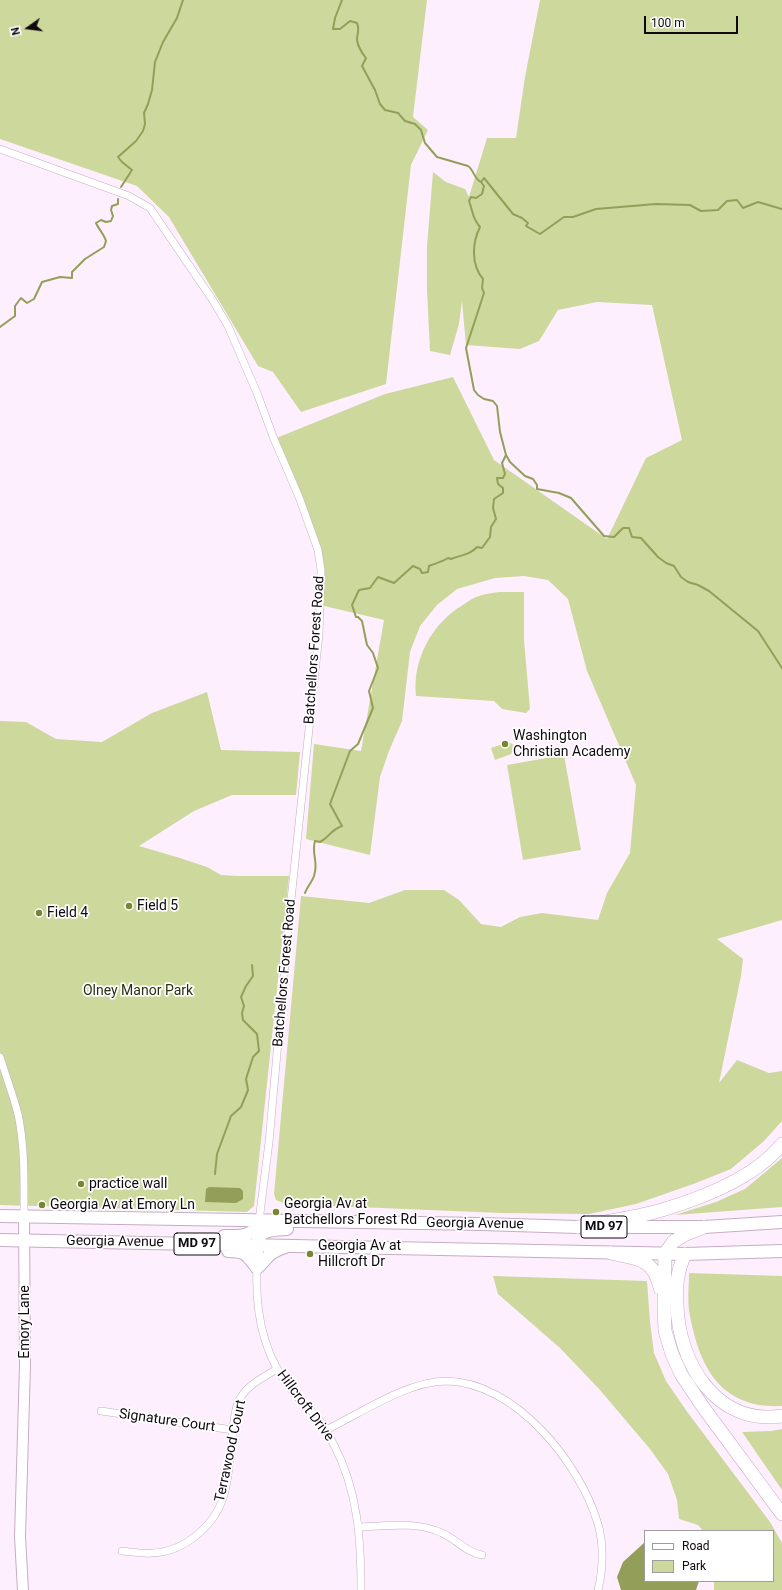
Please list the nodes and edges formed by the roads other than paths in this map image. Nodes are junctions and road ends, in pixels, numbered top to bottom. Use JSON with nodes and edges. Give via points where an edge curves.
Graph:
{"nodes":[{"id":1,"x":0,"y":149,"type":"edge"},
{"id":2,"x":0,"y":1057,"type":"edge"},
{"id":3,"x":782,"y":1144,"type":"edge"},
{"id":4,"x":0,"y":1216,"type":"edge"},
{"id":5,"x":24,"y":1216,"type":"junction"},
{"id":6,"x":259,"y":1221,"type":"junction"},
{"id":7,"x":782,"y":1222,"type":"edge"},
{"id":8,"x":374,"y":1223,"type":"junction"},
{"id":9,"x":578,"y":1227,"type":"junction"},
{"id":10,"x":704,"y":1227,"type":"junction"},
{"id":11,"x":0,"y":1240,"type":"edge"},
{"id":12,"x":24,"y":1240,"type":"junction"},
{"id":13,"x":159,"y":1243,"type":"junction"},
{"id":14,"x":195,"y":1244,"type":"junction"},
{"id":15,"x":257,"y":1245,"type":"junction"},
{"id":16,"x":290,"y":1245,"type":"junction"},
{"id":17,"x":782,"y":1251,"type":"edge"},
{"id":18,"x":611,"y":1252,"type":"junction"},
{"id":19,"x":665,"y":1254,"type":"junction"},
{"id":20,"x":686,"y":1254,"type":"junction"},
{"id":21,"x":257,"y":1268,"type":"junction"},
{"id":22,"x":664,"y":1306,"type":"junction"},
{"id":23,"x":277,"y":1369,"type":"junction"},
{"id":24,"x":101,"y":1411,"type":"dead end"},
{"id":25,"x":782,"y":1416,"type":"edge"},
{"id":26,"x":233,"y":1430,"type":"junction"},
{"id":27,"x":326,"y":1430,"type":"junction"},
{"id":28,"x":782,"y":1514,"type":"edge"},
{"id":29,"x":359,"y":1527,"type":"junction"},
{"id":30,"x":122,"y":1551,"type":"dead end"},
{"id":31,"x":482,"y":1556,"type":"dead end"},
{"id":32,"x":23,"y":1590,"type":"edge"},
{"id":33,"x":361,"y":1590,"type":"edge"},
{"id":34,"x":598,"y":1590,"type":"edge"}],
"edges":[{"from":1,"to":6,"type":"street","name":"Batchellors Forest Road","via":[[129,196],[150,208],[228,326],[299,497],[318,550],[321,570],[319,634]]},
{"from":2,"to":5,"type":"street","name":"Emory Lane","via":[[14,1098],[21,1132]]},
{"from":3,"to":9,"type":"highway","via":[[762,1163],[734,1182],[707,1193],[662,1210]]},
{"from":4,"to":5,"type":"main road","name":"Georgia Avenue","number":"MD 97"},
{"from":5,"to":6,"type":"main road","name":"Georgia Avenue","number":"MD 97"},
{"from":5,"to":12,"type":"street","name":"Emory Lane"},
{"from":6,"to":8,"type":"main road","name":"Georgia Avenue","number":"MD 97"},
{"from":6,"to":13,"type":"main road","via":[[253,1231],[245,1235],[168,1237]]},
{"from":7,"to":10,"type":"main road","name":"Georgia Avenue","number":"MD 97"},
{"from":8,"to":9,"type":"main road","name":"Georgia Avenue","number":"MD 97"},
{"from":8,"to":15,"type":"main road","via":[[269,1230],[262,1233]]},
{"from":9,"to":10,"type":"main road","name":"Georgia Avenue","number":"MD 97"},
{"from":10,"to":19,"type":"highway","via":[[673,1242]]},
{"from":11,"to":12,"type":"main road","name":"Georgia Avenue","number":"MD 97"},
{"from":12,"to":13,"type":"main road","name":"Georgia Avenue","number":"MD 97"},
{"from":12,"to":32,"type":"street","name":"Emory Lane","via":[[25,1365],[20,1537]]},
{"from":13,"to":14,"type":"main road","name":"Georgia Avenue","number":"MD 97"},
{"from":14,"to":15,"type":"main road","name":"Georgia Avenue","number":"MD 97"},
{"from":14,"to":21,"type":"main road","via":[[242,1251]]},
{"from":15,"to":16,"type":"main road","name":"Georgia Avenue","number":"MD 97"},
{"from":15,"to":21,"type":"main road"},
{"from":16,"to":18,"type":"main road","name":"Georgia Avenue","number":"MD 97"},
{"from":16,"to":21,"type":"main road","via":[[268,1255]]},
{"from":17,"to":20,"type":"main road","name":"Georgia Avenue","number":"MD 97"},
{"from":18,"to":19,"type":"main road","name":"Georgia Avenue","number":"MD 97"},
{"from":18,"to":22,"type":"highway","via":[[642,1260],[652,1268],[656,1274]]},
{"from":19,"to":20,"type":"main road","name":"Georgia Avenue","number":"MD 97"},
{"from":19,"to":22,"type":"highway"},
{"from":20,"to":25,"type":"highway","via":[[676,1281],[677,1314],[682,1342],[691,1366],[705,1387],[736,1411],[755,1417]]},
{"from":21,"to":23,"type":"street","name":"Hillcroft Drive","via":[[260,1322]]},
{"from":22,"to":28,"type":"highway","via":[[666,1331],[681,1374]]},
{"from":23,"to":26,"type":"street","name":"Terrawood Court","via":[[246,1390],[238,1404]]},
{"from":23,"to":27,"type":"street","name":"Hillcroft Drive","via":[[290,1389]]},
{"from":24,"to":26,"type":"street","name":"Signature Court"},
{"from":26,"to":30,"type":"street","name":"Terrawood Court","via":[[223,1497],[218,1510],[206,1527],[186,1542],[166,1551]]},
{"from":27,"to":29,"type":"street","name":"Hillcroft Drive","via":[[342,1462]]},
{"from":27,"to":34,"type":"street","via":[[405,1390],[425,1384],[460,1382],[475,1385],[498,1395],[543,1433],[580,1483],[600,1532],[602,1565]]},
{"from":29,"to":31,"type":"street","via":[[429,1528]]},
{"from":29,"to":33,"type":"street","name":"Hillcroft Drive"}]}
